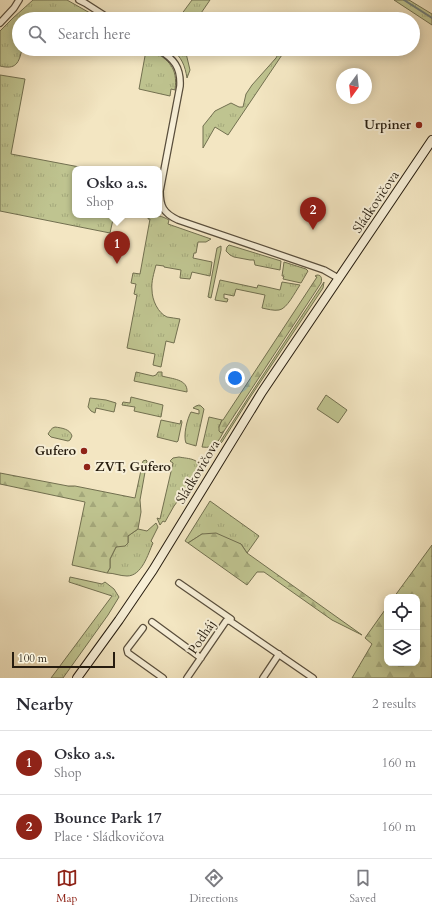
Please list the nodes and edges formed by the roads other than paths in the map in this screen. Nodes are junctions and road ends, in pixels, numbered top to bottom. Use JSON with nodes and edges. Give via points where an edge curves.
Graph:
{"nodes":[{"id":1,"x":19,"y":0,"type":"edge"},
{"id":2,"x":25,"y":0,"type":"edge"},
{"id":3,"x":79,"y":0,"type":"edge"},
{"id":4,"x":84,"y":1,"type":"edge"},
{"id":5,"x":14,"y":8,"type":"junction"},
{"id":6,"x":100,"y":12,"type":"edge"},
{"id":7,"x":0,"y":23,"type":"edge"},
{"id":8,"x":168,"y":56,"type":"edge"},
{"id":9,"x":432,"y":140,"type":"edge"},
{"id":10,"x":162,"y":180,"type":"edge"},
{"id":11,"x":162,"y":208,"type":"edge"},
{"id":12,"x":338,"y":278,"type":"junction"},
{"id":13,"x":179,"y":583,"type":"dead end"},
{"id":14,"x":231,"y":620,"type":"dead end"},
{"id":15,"x":152,"y":622,"type":"dead end"},
{"id":16,"x":143,"y":628,"type":"dead end"},
{"id":17,"x":279,"y":654,"type":"junction"},
{"id":18,"x":201,"y":658,"type":"junction"},
{"id":19,"x":77,"y":678,"type":"edge"},
{"id":20,"x":163,"y":678,"type":"edge"},
{"id":21,"x":187,"y":678,"type":"edge"},
{"id":22,"x":263,"y":678,"type":"edge"},
{"id":23,"x":313,"y":678,"type":"edge"}],
"edges":[{"from":1,"to":5,"type":"street"},
{"from":2,"to":5,"type":"street"},
{"from":3,"to":4,"type":"street"},
{"from":4,"to":6,"type":"street"},
{"from":5,"to":7,"type":"street"},
{"from":8,"to":10,"type":"street","via":[[178,70],[180,86]]},
{"from":9,"to":12,"type":"main road","name":"Sládkovičova"},
{"from":11,"to":12,"type":"street","via":[[178,220],[324,270]]},
{"from":12,"to":19,"type":"main road","name":"Sládkovičova","via":[[262,392],[153,570]]},
{"from":13,"to":14,"type":"street"},
{"from":15,"to":18,"type":"street"},
{"from":16,"to":20,"type":"street","via":[[128,653]]},
{"from":17,"to":18,"type":"street","name":"Podháj","via":[[230,621],[226,621]]},
{"from":17,"to":22,"type":"street"},
{"from":17,"to":23,"type":"street","name":"Podháj"},
{"from":18,"to":21,"type":"street","name":"Podháj"}]}
